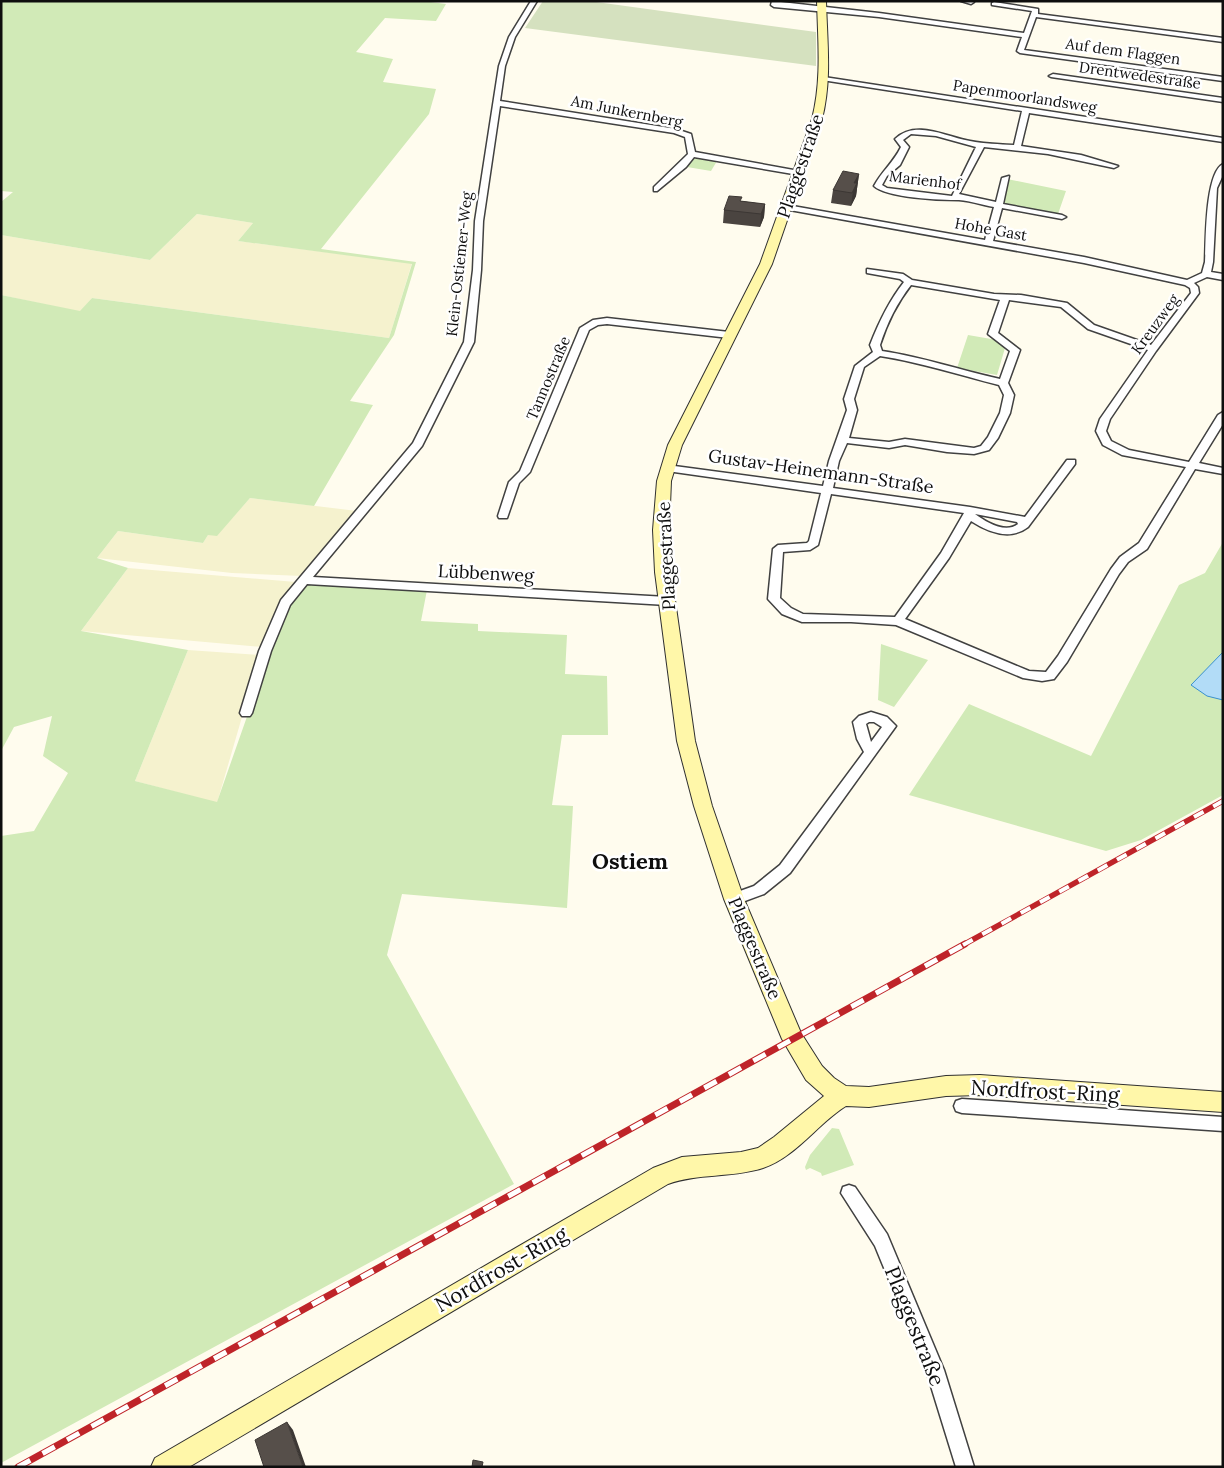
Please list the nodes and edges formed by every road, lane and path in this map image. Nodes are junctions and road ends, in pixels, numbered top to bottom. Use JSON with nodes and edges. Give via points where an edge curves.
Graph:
{"nodes":[{"id":1,"x":534,"y":1,"type":"edge"},
{"id":2,"x":775,"y":1,"type":"edge"},
{"id":3,"x":994,"y":4,"type":"dead end"},
{"id":4,"x":822,"y":5,"type":"edge"},
{"id":5,"x":1034,"y":15,"type":"junction"},
{"id":6,"x":1026,"y":35,"type":"junction"},
{"id":7,"x":1223,"y":40,"type":"edge"},
{"id":8,"x":1053,"y":76,"type":"dead end"},
{"id":9,"x":824,"y":79,"type":"junction"},
{"id":10,"x":1223,"y":79,"type":"edge"},
{"id":11,"x":1223,"y":100,"type":"edge"},
{"id":12,"x":496,"y":103,"type":"junction"},
{"id":13,"x":1026,"y":110,"type":"junction"},
{"id":14,"x":1223,"y":140,"type":"edge"},
{"id":15,"x":981,"y":145,"type":"junction"},
{"id":16,"x":1017,"y":147,"type":"junction"},
{"id":17,"x":692,"y":154,"type":"junction"},
{"id":18,"x":1114,"y":166,"type":"dead end"},
{"id":19,"x":1223,"y":166,"type":"edge"},
{"id":20,"x":799,"y":173,"type":"junction"},
{"id":21,"x":1006,"y":178,"type":"dead end"},
{"id":22,"x":657,"y":189,"type":"dead end"},
{"id":23,"x":959,"y":198,"type":"junction"},
{"id":24,"x":1213,"y":200,"type":"junction"},
{"id":25,"x":1223,"y":202,"type":"edge"},
{"id":26,"x":997,"y":206,"type":"junction"},
{"id":27,"x":787,"y":207,"type":"junction"},
{"id":28,"x":1062,"y":217,"type":"dead end"},
{"id":29,"x":989,"y":242,"type":"junction"},
{"id":30,"x":870,"y":271,"type":"dead end"},
{"id":31,"x":1206,"y":274,"type":"junction"},
{"id":32,"x":1223,"y":278,"type":"edge"},
{"id":33,"x":909,"y":282,"type":"junction"},
{"id":34,"x":1188,"y":283,"type":"junction"},
{"id":35,"x":1004,"y":298,"type":"junction"},
{"id":36,"x":729,"y":335,"type":"junction"},
{"id":37,"x":1153,"y":349,"type":"junction"},
{"id":38,"x":878,"y":353,"type":"junction"},
{"id":39,"x":1003,"y":383,"type":"junction"},
{"id":40,"x":1223,"y":415,"type":"edge"},
{"id":41,"x":843,"y":440,"type":"junction"},
{"id":42,"x":1071,"y":462,"type":"dead end"},
{"id":43,"x":1192,"y":465,"type":"junction"},
{"id":44,"x":666,"y":468,"type":"junction"},
{"id":45,"x":1223,"y":472,"type":"edge"},
{"id":46,"x":826,"y":490,"type":"junction"},
{"id":47,"x":969,"y":512,"type":"junction"},
{"id":48,"x":503,"y":516,"type":"dead end"},
{"id":49,"x":303,"y":580,"type":"junction"},
{"id":50,"x":667,"y":601,"type":"junction"},
{"id":51,"x":898,"y":621,"type":"junction"},
{"id":52,"x":246,"y":713,"type":"dead end"},
{"id":53,"x":871,"y":752,"type":"dead end"},
{"id":54,"x":734,"y":898,"type":"junction"},
{"id":55,"x":844,"y":1096,"type":"junction"},
{"id":56,"x":1223,"y":1102,"type":"edge"},
{"id":57,"x":962,"y":1106,"type":"dead end"},
{"id":58,"x":1223,"y":1124,"type":"edge"},
{"id":59,"x":849,"y":1193,"type":"dead end"},
{"id":60,"x":164,"y":1467,"type":"edge"},
{"id":61,"x":965,"y":1467,"type":"edge"}],
"edges":[{"from":1,"to":12,"type":"street","name":"Klein-Ostiemer-Weg","via":[[504,56]]},
{"from":2,"to":4,"type":"street","via":[[774,5]]},
{"from":3,"to":5,"type":"street","via":[[1036,10]]},
{"from":4,"to":6,"type":"street"},
{"from":4,"to":9,"type":"street","name":"Plaggestraße"},
{"from":5,"to":6,"type":"street"},
{"from":5,"to":7,"type":"street"},
{"from":6,"to":10,"type":"street","name":"Auf dem Flaggen","via":[[1020,51]]},
{"from":8,"to":11,"type":"street","name":"Drentwedestraße"},
{"from":9,"to":13,"type":"street","name":"Papenmoorlandsweg"},
{"from":9,"to":20,"type":"street","name":"Plaggestraße","via":[[817,119]]},
{"from":12,"to":17,"type":"street","name":"Am Junkernberg","via":[[683,133],[688,136]]},
{"from":12,"to":49,"type":"street","name":"Klein-Ostiemer-Weg","via":[[479,221],[469,342],[418,444]]},
{"from":13,"to":14,"type":"street","name":"Papenmoorlandsweg"},
{"from":13,"to":16,"type":"street"},
{"from":15,"to":16,"type":"street","name":"Marienhof"},
{"from":15,"to":23,"type":"street","via":[[955,195]]},
{"from":15,"to":23,"type":"street","name":"Marienhof","via":[[937,134],[910,132],[899,139],[904,147],[897,164],[884,175],[878,186],[884,190]]},
{"from":16,"to":18,"type":"street","name":"Marienhof"},
{"from":17,"to":20,"type":"street","name":"Am Junkernberg"},
{"from":17,"to":22,"type":"street"},
{"from":19,"to":24,"type":"street","via":[[1213,188]]},
{"from":20,"to":27,"type":"street","name":"Plaggestraße"},
{"from":21,"to":26,"type":"street"},
{"from":23,"to":26,"type":"street","name":"Marienhof"},
{"from":24,"to":25,"type":"street"},
{"from":24,"to":31,"type":"street"},
{"from":26,"to":28,"type":"street","name":"Marienhof"},
{"from":26,"to":29,"type":"street"},
{"from":27,"to":29,"type":"street","name":"Hohe Gast"},
{"from":27,"to":36,"type":"street","name":"Plaggestraße","via":[[766,264]]},
{"from":29,"to":34,"type":"street","name":"Hohe Gast"},
{"from":30,"to":33,"type":"street","via":[[903,277]]},
{"from":31,"to":32,"type":"street"},
{"from":31,"to":34,"type":"street","name":"Kreuzweg"},
{"from":33,"to":35,"type":"street"},
{"from":33,"to":38,"type":"street","via":[[887,314],[875,345]]},
{"from":34,"to":37,"type":"street","name":"Kreuzweg","via":[[1194,287],[1195,293]]},
{"from":35,"to":37,"type":"street","via":[[1064,305],[1091,328]]},
{"from":35,"to":39,"type":"street","via":[[993,334],[1015,350]]},
{"from":36,"to":44,"type":"street","name":"Plaggestraße"},
{"from":36,"to":48,"type":"street","name":"Tannostraße","via":[[607,321],[585,328],[526,472],[514,482]]},
{"from":37,"to":43,"type":"street","name":"Kreuzweg","via":[[1105,419],[1101,431],[1107,442],[1126,452]]},
{"from":38,"to":39,"type":"street","via":[[910,358],[934,371],[944,369]]},
{"from":38,"to":41,"type":"street","via":[[860,366],[849,399],[852,410]]},
{"from":39,"to":41,"type":"street","via":[[1010,396],[993,438],[985,448],[974,451],[905,442],[889,445]]},
{"from":40,"to":43,"type":"street"},
{"from":41,"to":46,"type":"street"},
{"from":42,"to":47,"type":"street","name":"Gustav-Heinemann-Straße","via":[[1020,530],[999,530],[978,522]]},
{"from":43,"to":45,"type":"street"},
{"from":43,"to":51,"type":"street","via":[[1143,546],[1123,560],[1105,585],[1049,677],[1027,675]]},
{"from":44,"to":46,"type":"street","name":"Gustav-Heinemann-Straße"},
{"from":44,"to":50,"type":"street","name":"Plaggestraße","via":[[661,530]]},
{"from":46,"to":47,"type":"street","name":"Gustav-Heinemann-Straße"},
{"from":46,"to":51,"type":"street","via":[[814,542],[810,546],[778,549],[774,599],[802,618]]},
{"from":47,"to":51,"type":"street","via":[[945,555]]},
{"from":49,"to":50,"type":"street","name":"Lübbenweg"},
{"from":49,"to":52,"type":"street","name":"Klein-Ostiemer-Weg","via":[[285,603],[265,651]]},
{"from":50,"to":54,"type":"street","name":"Plaggestraße","via":[[686,741],[703,806]]},
{"from":53,"to":54,"type":"street","via":[[785,870],[759,890]]},
{"from":54,"to":55,"type":"street","name":"Plaggestraße","via":[[805,1060],[826,1085]]},
{"from":55,"to":56,"type":"street","name":"Nordfrost-Ring","via":[[868,1097],[946,1086],[980,1085]]},
{"from":55,"to":60,"type":"street","name":"Nordfrost-Ring","via":[[762,1157],[741,1163],[682,1168],[661,1176]]},
{"from":57,"to":58,"type":"street"},
{"from":59,"to":61,"type":"street","name":"Plaggestraße","via":[[881,1240],[936,1370]]}]}
